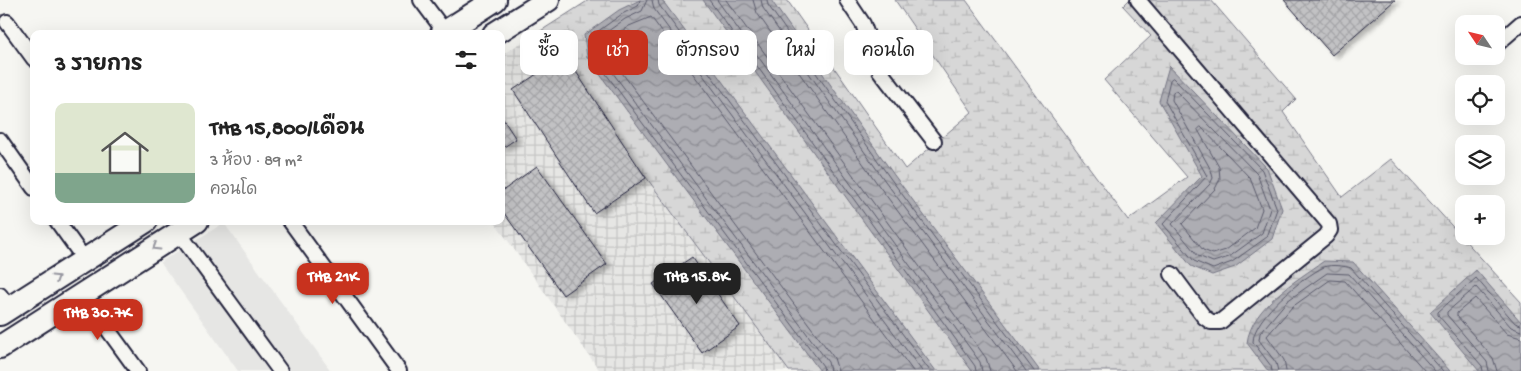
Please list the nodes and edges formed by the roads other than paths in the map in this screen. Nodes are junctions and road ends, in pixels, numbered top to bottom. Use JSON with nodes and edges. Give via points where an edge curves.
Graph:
{"nodes":[{"id":1,"x":421,"y":0,"type":"edge"},
{"id":2,"x":495,"y":0,"type":"edge"},
{"id":3,"x":548,"y":0,"type":"edge"},
{"id":4,"x":847,"y":0,"type":"edge"},
{"id":5,"x":1138,"y":0,"type":"edge"},
{"id":6,"x":7,"y":22,"type":"dead end"},
{"id":7,"x":1521,"y":23,"type":"edge"},
{"id":8,"x":441,"y":30,"type":"edge"},
{"id":9,"x":448,"y":30,"type":"edge"},
{"id":10,"x":500,"y":30,"type":"edge"},
{"id":11,"x":1505,"y":37,"type":"edge"},
{"id":12,"x":30,"y":53,"type":"edge"},
{"id":13,"x":0,"y":140,"type":"edge"},
{"id":14,"x":934,"y":141,"type":"dead end"},
{"id":15,"x":30,"y":182,"type":"edge"},
{"id":16,"x":60,"y":225,"type":"edge"},
{"id":17,"x":140,"y":225,"type":"edge"},
{"id":18,"x":293,"y":225,"type":"edge"},
{"id":19,"x":188,"y":227,"type":"edge"},
{"id":20,"x":85,"y":260,"type":"junction"},
{"id":21,"x":1172,"y":274,"type":"dead end"},
{"id":22,"x":82,"y":294,"type":"junction"},
{"id":23,"x":3,"y":306,"type":"edge"},
{"id":24,"x":24,"y":330,"type":"junction"},
{"id":25,"x":0,"y":347,"type":"edge"},
{"id":26,"x":138,"y":371,"type":"edge"},
{"id":27,"x":280,"y":371,"type":"edge"},
{"id":28,"x":399,"y":371,"type":"edge"}],
"edges":[{"from":1,"to":8,"type":"street"},
{"from":2,"to":9,"type":"main road"},
{"from":3,"to":10,"type":"main road"},
{"from":4,"to":14,"type":"street","via":[[863,24],[880,71]]},
{"from":5,"to":21,"type":"street","via":[[1326,218],[1330,230],[1220,322],[1211,322],[1204,317]]},
{"from":6,"to":12,"type":"street"},
{"from":7,"to":11,"type":"street"},
{"from":13,"to":15,"type":"street"},
{"from":16,"to":20,"type":"street"},
{"from":17,"to":20,"type":"main road"},
{"from":18,"to":28,"type":"street"},
{"from":19,"to":22,"type":"main road","one_way":true},
{"from":19,"to":27,"type":"street"},
{"from":23,"to":20,"type":"main road","one_way":true},
{"from":22,"to":24,"type":"main road"},
{"from":22,"to":26,"type":"street"},
{"from":23,"to":24,"type":"main road"},
{"from":24,"to":25,"type":"main road"}]}
